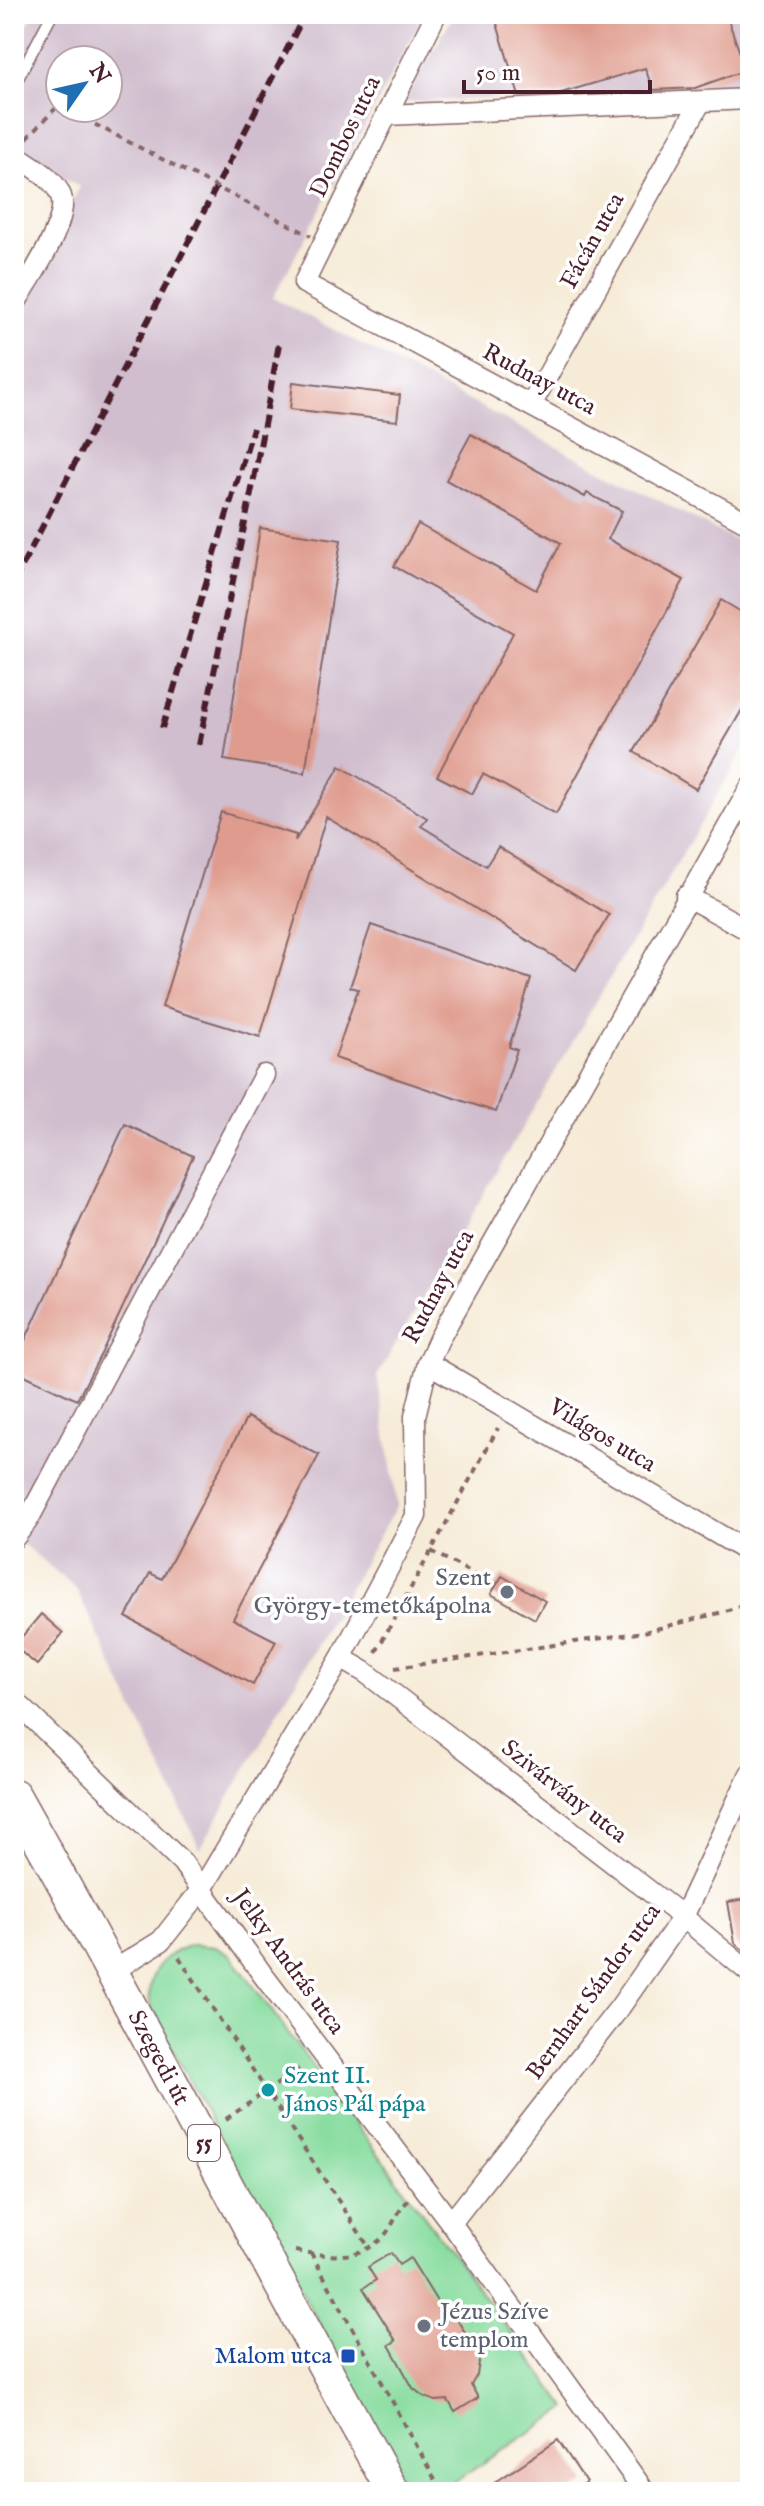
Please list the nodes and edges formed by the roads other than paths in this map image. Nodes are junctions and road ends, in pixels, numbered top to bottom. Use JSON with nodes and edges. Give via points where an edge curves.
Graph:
{"nodes":[{"id":1,"x":52,"y":14,"type":"edge"},
{"id":2,"x":436,"y":14,"type":"edge"},
{"id":3,"x":14,"y":86,"type":"edge"},
{"id":4,"x":750,"y":99,"type":"edge"},
{"id":5,"x":700,"y":103,"type":"junction"},
{"id":6,"x":386,"y":115,"type":"junction"},
{"id":7,"x":20,"y":147,"type":"edge"},
{"id":8,"x":304,"y":283,"type":"joint"},
{"id":9,"x":14,"y":305,"type":"edge"},
{"id":10,"x":531,"y":405,"type":"junction"},
{"id":11,"x":750,"y":524,"type":"edge"},
{"id":12,"x":750,"y":788,"type":"edge"},
{"id":13,"x":686,"y":896,"type":"junction"},
{"id":14,"x":750,"y":931,"type":"edge"},
{"id":15,"x":264,"y":1075,"type":"dead end"},
{"id":16,"x":428,"y":1363,"type":"junction"},
{"id":17,"x":14,"y":1538,"type":"edge"},
{"id":18,"x":750,"y":1553,"type":"edge"},
{"id":19,"x":341,"y":1658,"type":"junction"},
{"id":20,"x":14,"y":1700,"type":"edge"},
{"id":21,"x":750,"y":1774,"type":"edge"},
{"id":22,"x":14,"y":1795,"type":"edge"},
{"id":23,"x":202,"y":1889,"type":"junction"},
{"id":24,"x":683,"y":1917,"type":"junction"},
{"id":25,"x":113,"y":1971,"type":"junction"},
{"id":26,"x":750,"y":1973,"type":"edge"},
{"id":27,"x":451,"y":2223,"type":"junction"},
{"id":28,"x":392,"y":2491,"type":"edge"},
{"id":29,"x":645,"y":2492,"type":"edge"}],
"edges":[{"from":1,"to":3,"type":"lane"},
{"from":2,"to":6,"type":"street","name":"Dombos utca"},
{"from":4,"to":5,"type":"street"},
{"from":5,"to":6,"type":"street"},
{"from":5,"to":10,"type":"street","name":"Fácán utca"},
{"from":6,"to":8,"type":"street","name":"Dombos utca"},
{"from":7,"to":9,"type":"street","via":[[62,197],[61,220]]},
{"from":8,"to":10,"type":"street","name":"Rudnay utca"},
{"from":10,"to":11,"type":"street","name":"Rudnay utca"},
{"from":12,"to":13,"type":"street","name":"Rudnay utca"},
{"from":13,"to":14,"type":"street"},
{"from":13,"to":16,"type":"street","name":"Rudnay utca"},
{"from":15,"to":17,"type":"street"},
{"from":16,"to":18,"type":"street","name":"Világos utca"},
{"from":16,"to":19,"type":"street","name":"Rudnay utca","via":[[415,1416],[416,1516]]},
{"from":19,"to":23,"type":"street","name":"Rudnay utca"},
{"from":19,"to":24,"type":"street","name":"Szivárvány utca"},
{"from":20,"to":23,"type":"street","name":"Jelky András utca","via":[[182,1862]]},
{"from":21,"to":24,"type":"street","name":"Bernhart Sándor utca"},
{"from":22,"to":25,"type":"main road","name":"Szegedi út","number":"55"},
{"from":23,"to":25,"type":"street","name":"Rudnay utca","via":[[161,1941]]},
{"from":23,"to":27,"type":"street","name":"Jelky András utca"},
{"from":24,"to":26,"type":"street","name":"Szivárvány utca"},
{"from":24,"to":27,"type":"street","name":"Bernhart Sándor utca","via":[[620,2007]]},
{"from":25,"to":28,"type":"main road","name":"Szegedi út","number":"55"},
{"from":27,"to":29,"type":"street","name":"Jelky András utca"}]}
